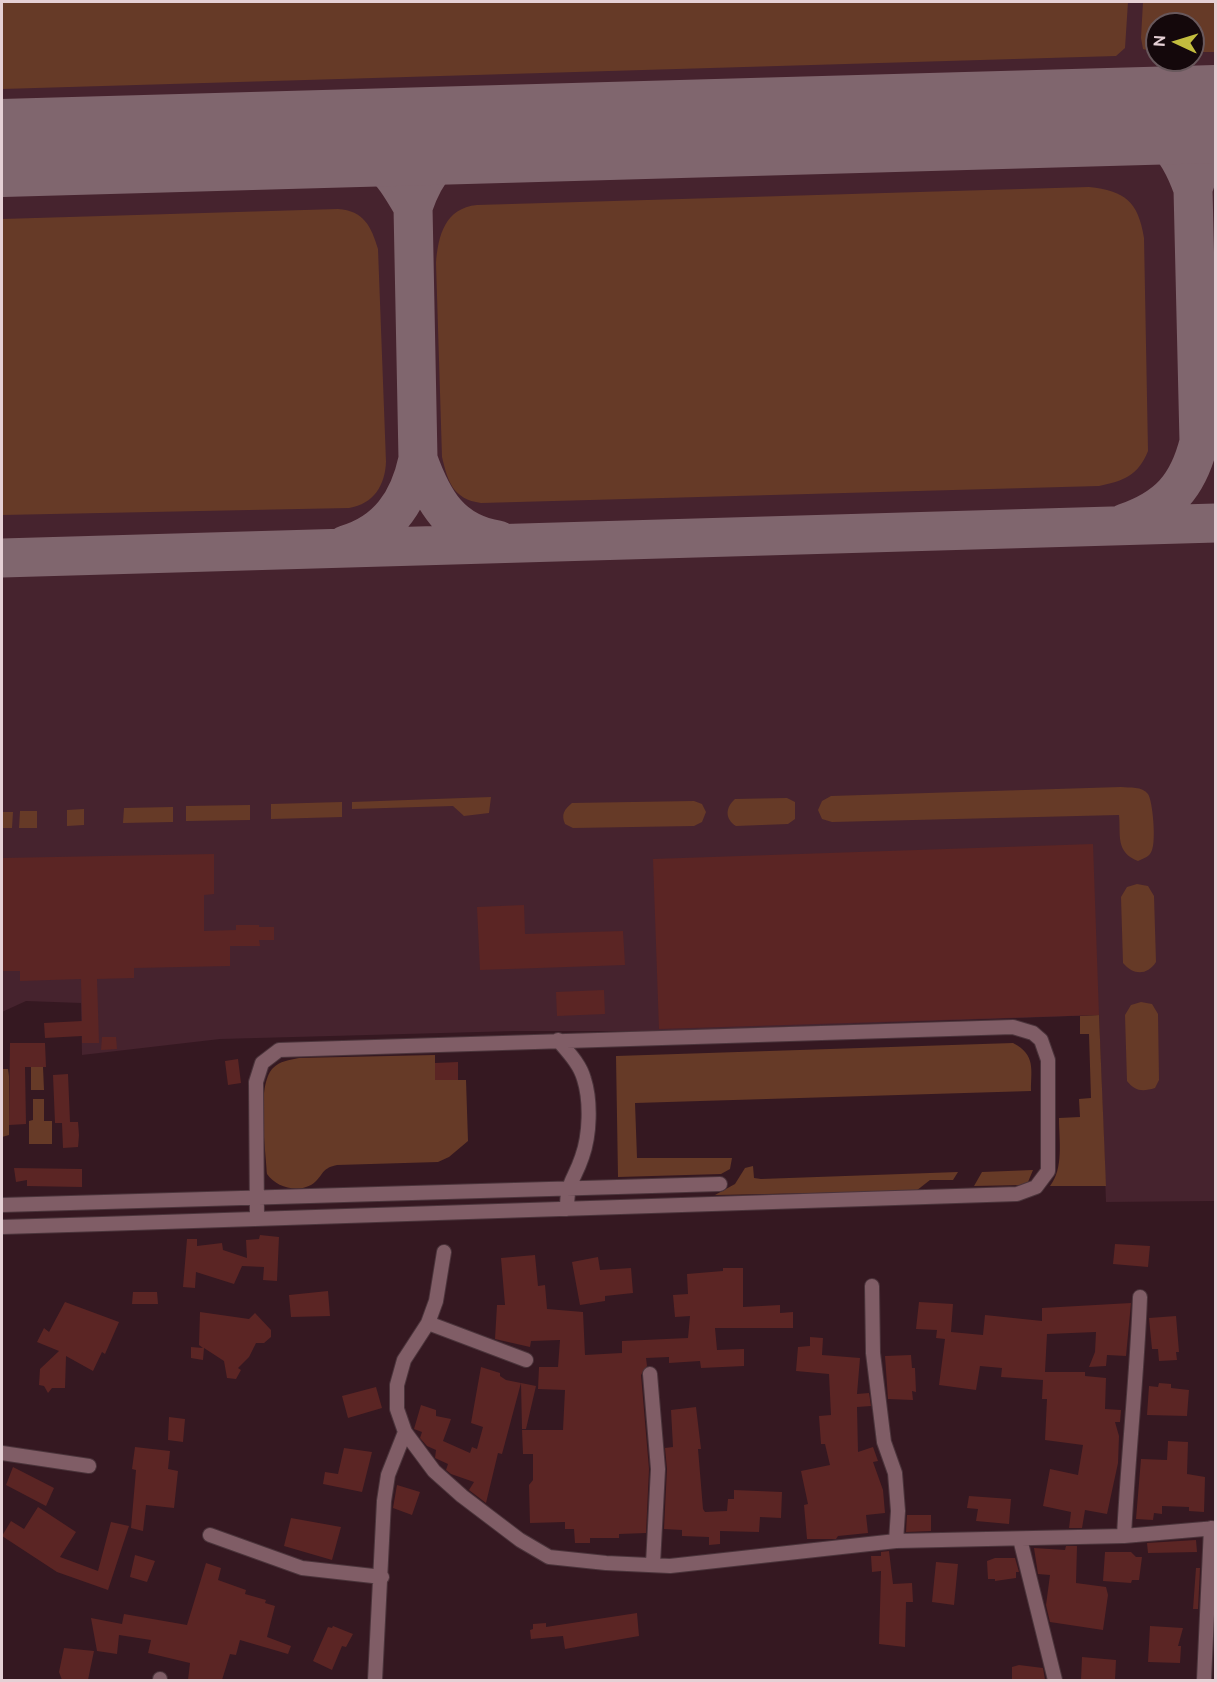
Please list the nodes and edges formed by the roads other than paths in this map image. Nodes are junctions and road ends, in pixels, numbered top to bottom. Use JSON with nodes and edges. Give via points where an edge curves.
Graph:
{"nodes":[{"id":1,"x":558,"y":1041,"type":"junction"},
{"id":2,"x":720,"y":1184,"type":"dead end"},
{"id":3,"x":567,"y":1187,"type":"junction"},
{"id":4,"x":257,"y":1197,"type":"junction"},
{"id":5,"x":2,"y":1205,"type":"edge"},
{"id":6,"x":567,"y":1209,"type":"junction"},
{"id":7,"x":257,"y":1219,"type":"junction"},
{"id":8,"x":2,"y":1227,"type":"edge"},
{"id":9,"x":444,"y":1252,"type":"dead end"},
{"id":10,"x":872,"y":1286,"type":"dead end"},
{"id":11,"x":1140,"y":1297,"type":"dead end"},
{"id":12,"x":428,"y":1323,"type":"junction"},
{"id":13,"x":526,"y":1360,"type":"dead end"},
{"id":14,"x":650,"y":1374,"type":"dead end"},
{"id":15,"x":405,"y":1432,"type":"junction"},
{"id":16,"x":2,"y":1453,"type":"edge"},
{"id":17,"x":89,"y":1466,"type":"dead end"},
{"id":18,"x":1213,"y":1528,"type":"edge"},
{"id":19,"x":210,"y":1535,"type":"dead end"},
{"id":20,"x":1124,"y":1536,"type":"junction"},
{"id":21,"x":1020,"y":1539,"type":"junction"},
{"id":22,"x":896,"y":1541,"type":"junction"},
{"id":23,"x":652,"y":1564,"type":"junction"},
{"id":24,"x":382,"y":1577,"type":"junction"},
{"id":25,"x":375,"y":1680,"type":"edge"},
{"id":26,"x":1055,"y":1680,"type":"edge"},
{"id":27,"x":1204,"y":1680,"type":"edge"}],
"edges":[{"from":1,"to":3,"type":"street","via":[[574,1059],[584,1079],[587,1108],[584,1154]]},
{"from":1,"to":4,"type":"street","via":[[279,1050],[262,1063],[258,1072]]},
{"from":1,"to":6,"type":"street","via":[[1013,1027],[1034,1033],[1048,1060],[1049,1160],[1043,1180],[1027,1192]]},
{"from":2,"to":3,"type":"street"},
{"from":3,"to":4,"type":"street"},
{"from":3,"to":6,"type":"street"},
{"from":4,"to":5,"type":"street"},
{"from":4,"to":7,"type":"street"},
{"from":6,"to":7,"type":"street"},
{"from":7,"to":8,"type":"street"},
{"from":9,"to":12,"type":"street"},
{"from":10,"to":22,"type":"street","via":[[873,1353],[884,1442],[895,1473]]},
{"from":11,"to":20,"type":"street"},
{"from":12,"to":13,"type":"street"},
{"from":12,"to":15,"type":"street","via":[[405,1360],[398,1385],[397,1409]]},
{"from":14,"to":23,"type":"street","via":[[658,1469]]},
{"from":15,"to":23,"type":"street","via":[[434,1471],[462,1496],[549,1557]]},
{"from":15,"to":24,"type":"street","via":[[388,1475]]},
{"from":16,"to":17,"type":"street"},
{"from":18,"to":20,"type":"street"},
{"from":18,"to":27,"type":"street"},
{"from":19,"to":24,"type":"street","via":[[302,1568]]},
{"from":20,"to":21,"type":"street"},
{"from":21,"to":22,"type":"street"},
{"from":21,"to":26,"type":"street"},
{"from":22,"to":23,"type":"street","via":[[670,1566]]},
{"from":24,"to":25,"type":"street"}]}
